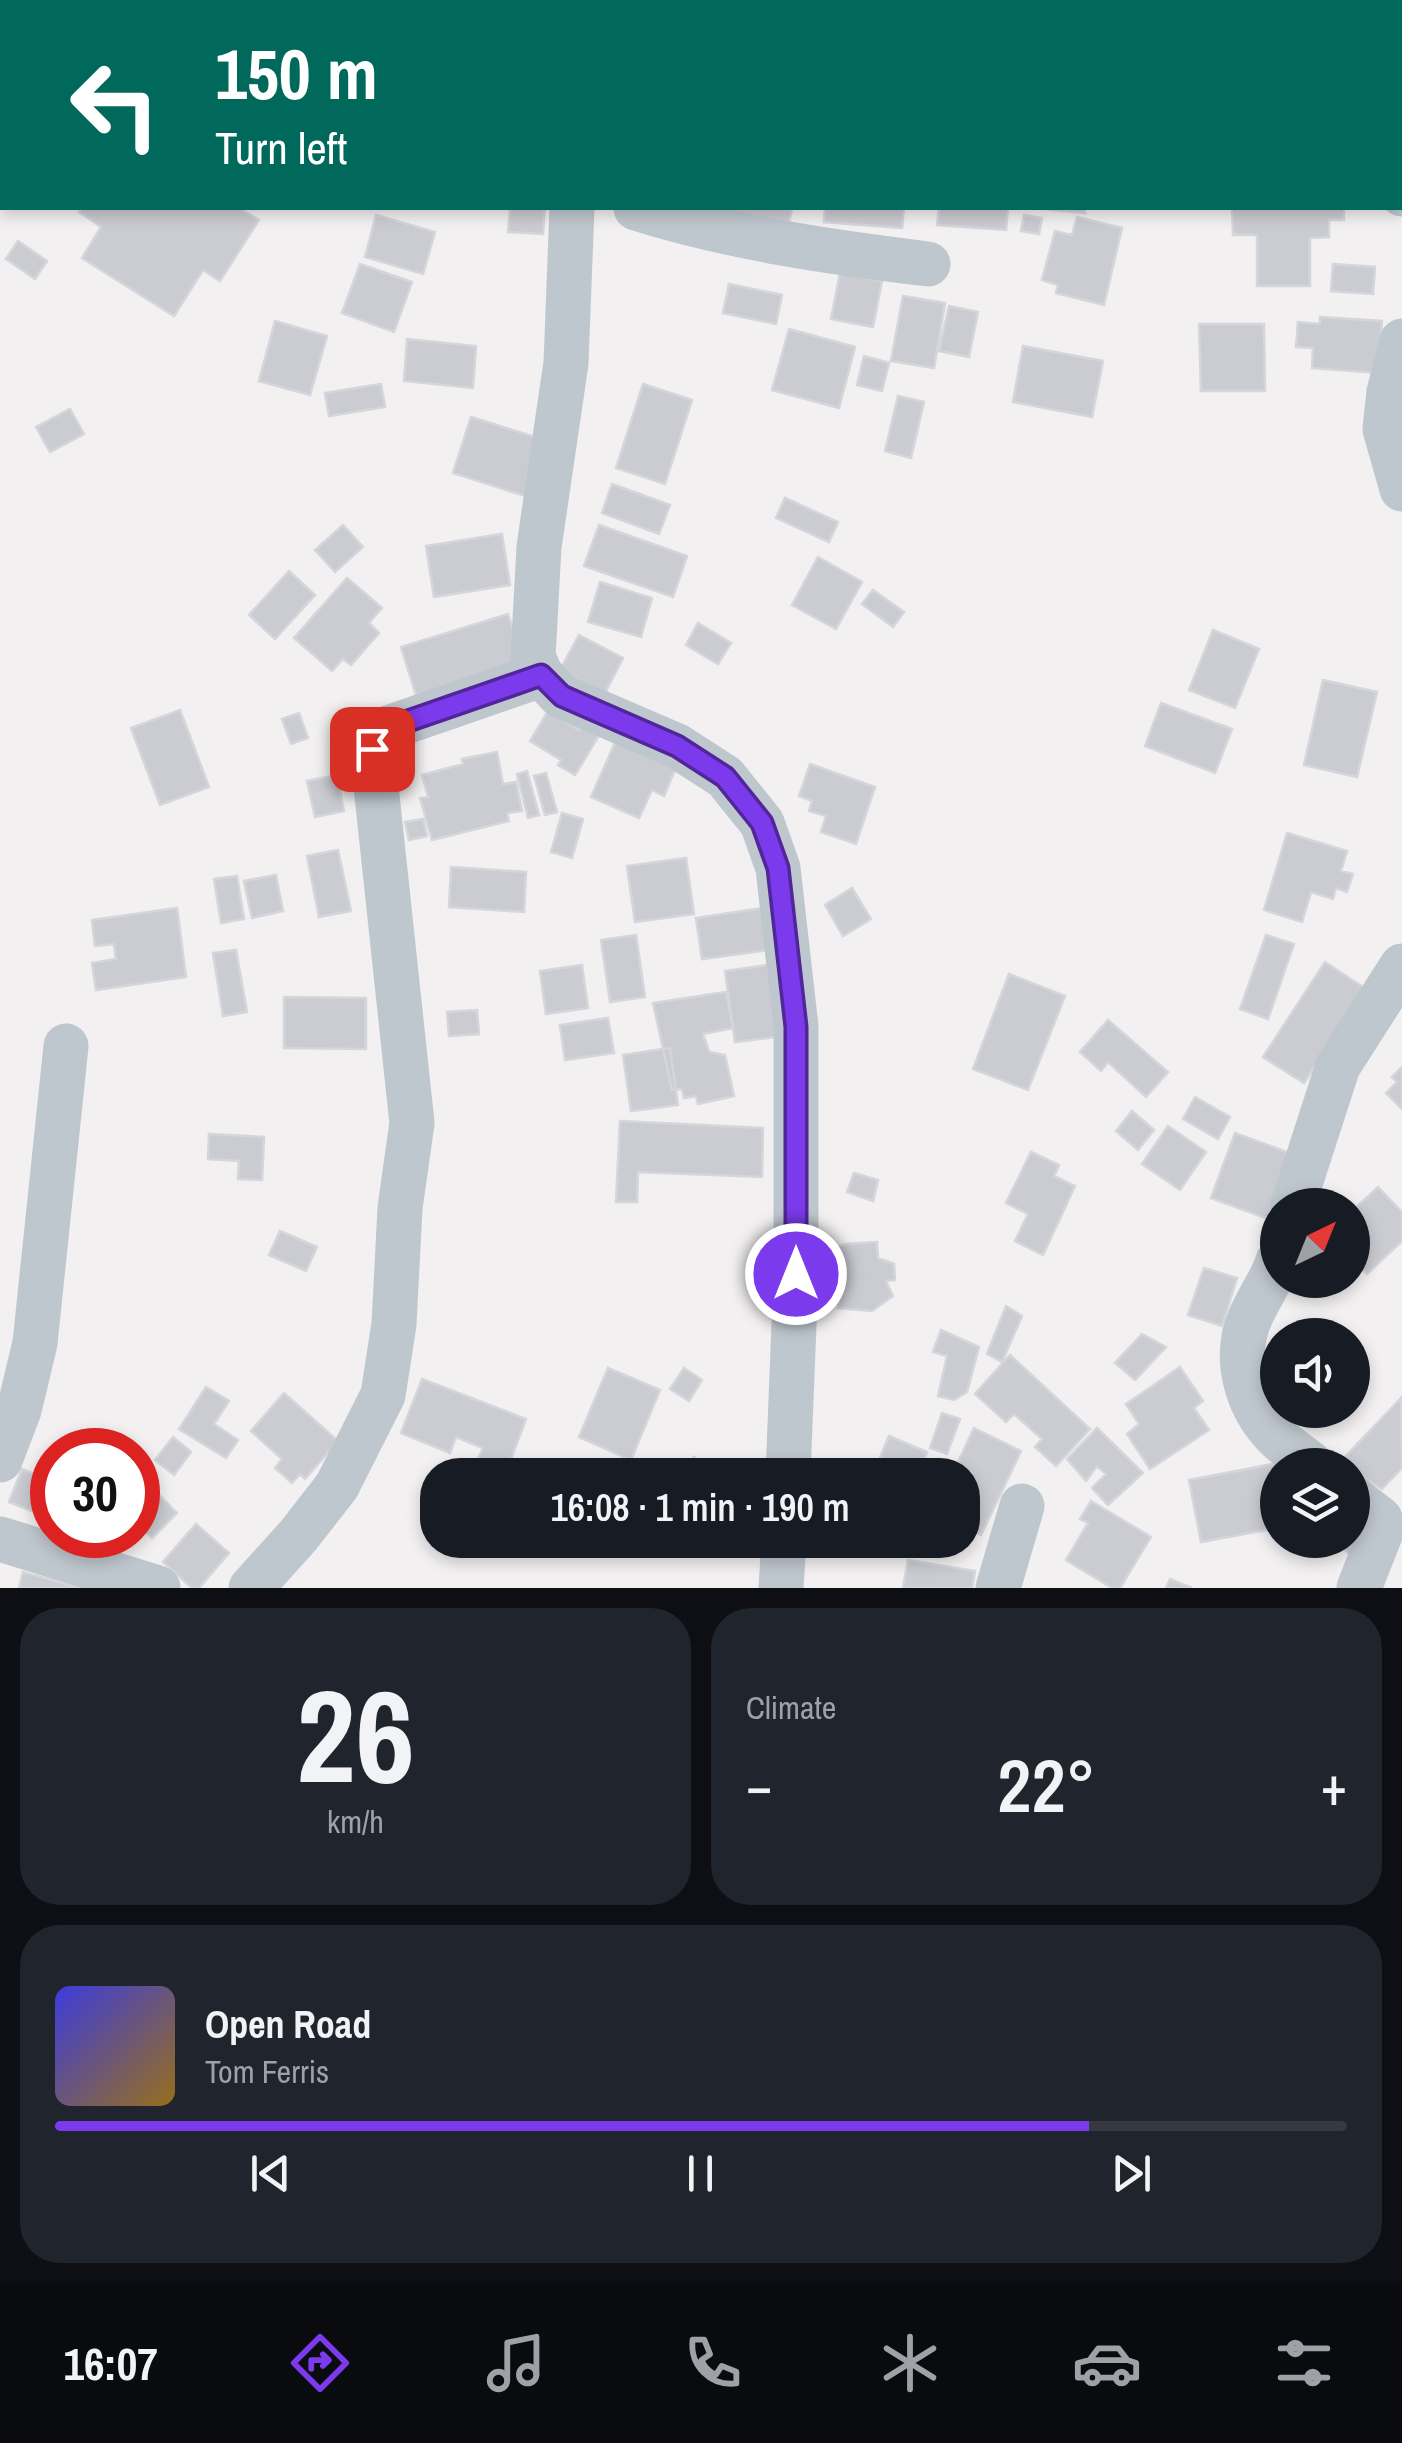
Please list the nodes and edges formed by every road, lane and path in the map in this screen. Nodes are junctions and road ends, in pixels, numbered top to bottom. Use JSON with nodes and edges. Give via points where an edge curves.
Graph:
{"nodes":[{"id":1,"x":572,"y":210,"type":"edge"},
{"id":2,"x":643,"y":210,"type":"edge"},
{"id":3,"x":928,"y":264,"type":"dead end"},
{"id":4,"x":1402,"y":341,"type":"edge"},
{"id":5,"x":1402,"y":490,"type":"edge"},
{"id":6,"x":541,"y":675,"type":"junction"},
{"id":7,"x":1402,"y":966,"type":"edge"},
{"id":8,"x":66,"y":1046,"type":"dead end"},
{"id":9,"x":1299,"y":1188,"type":"edge"},
{"id":10,"x":1260,"y":1298,"type":"edge"},
{"id":11,"x":1291,"y":1448,"type":"edge"},
{"id":12,"x":789,"y":1458,"type":"edge"},
{"id":13,"x":0,"y":1460,"type":"edge"},
{"id":14,"x":1022,"y":1506,"type":"dead end"},
{"id":15,"x":1370,"y":1511,"type":"edge"},
{"id":16,"x":0,"y":1539,"type":"edge"},
{"id":17,"x":783,"y":1558,"type":"edge"},
{"id":18,"x":1402,"y":1587,"type":"edge"},
{"id":19,"x":158,"y":1588,"type":"edge"},
{"id":20,"x":251,"y":1588,"type":"edge"},
{"id":21,"x":781,"y":1588,"type":"edge"},
{"id":22,"x":998,"y":1588,"type":"edge"},
{"id":23,"x":1360,"y":1588,"type":"edge"},
{"id":24,"x":1373,"y":1588,"type":"edge"}],
"edges":[{"from":1,"to":6,"type":"street","via":[[566,362],[539,548],[533,657]]},
{"from":2,"to":3,"type":"street","via":[[781,243]]},
{"from":4,"to":5,"type":"street","via":[[1385,428]]},
{"from":6,"to":12,"type":"street","via":[[562,696],[677,746],[725,777],[762,823],[778,868],[796,1027]]},
{"from":6,"to":20,"type":"street","via":[[385,729],[372,749],[412,1124],[394,1324],[383,1395],[337,1486]]},
{"from":7,"to":9,"type":"street","via":[[1338,1066]]},
{"from":8,"to":13,"type":"street","via":[[35,1343]]},
{"from":10,"to":11,"type":"street","via":[[1242,1339],[1241,1361],[1262,1419]]},
{"from":14,"to":22,"type":"street"},
{"from":15,"to":23,"type":"street","via":[[1383,1527]]},
{"from":16,"to":19,"type":"street"},
{"from":17,"to":21,"type":"street"},
{"from":18,"to":24,"type":"street"}]}
